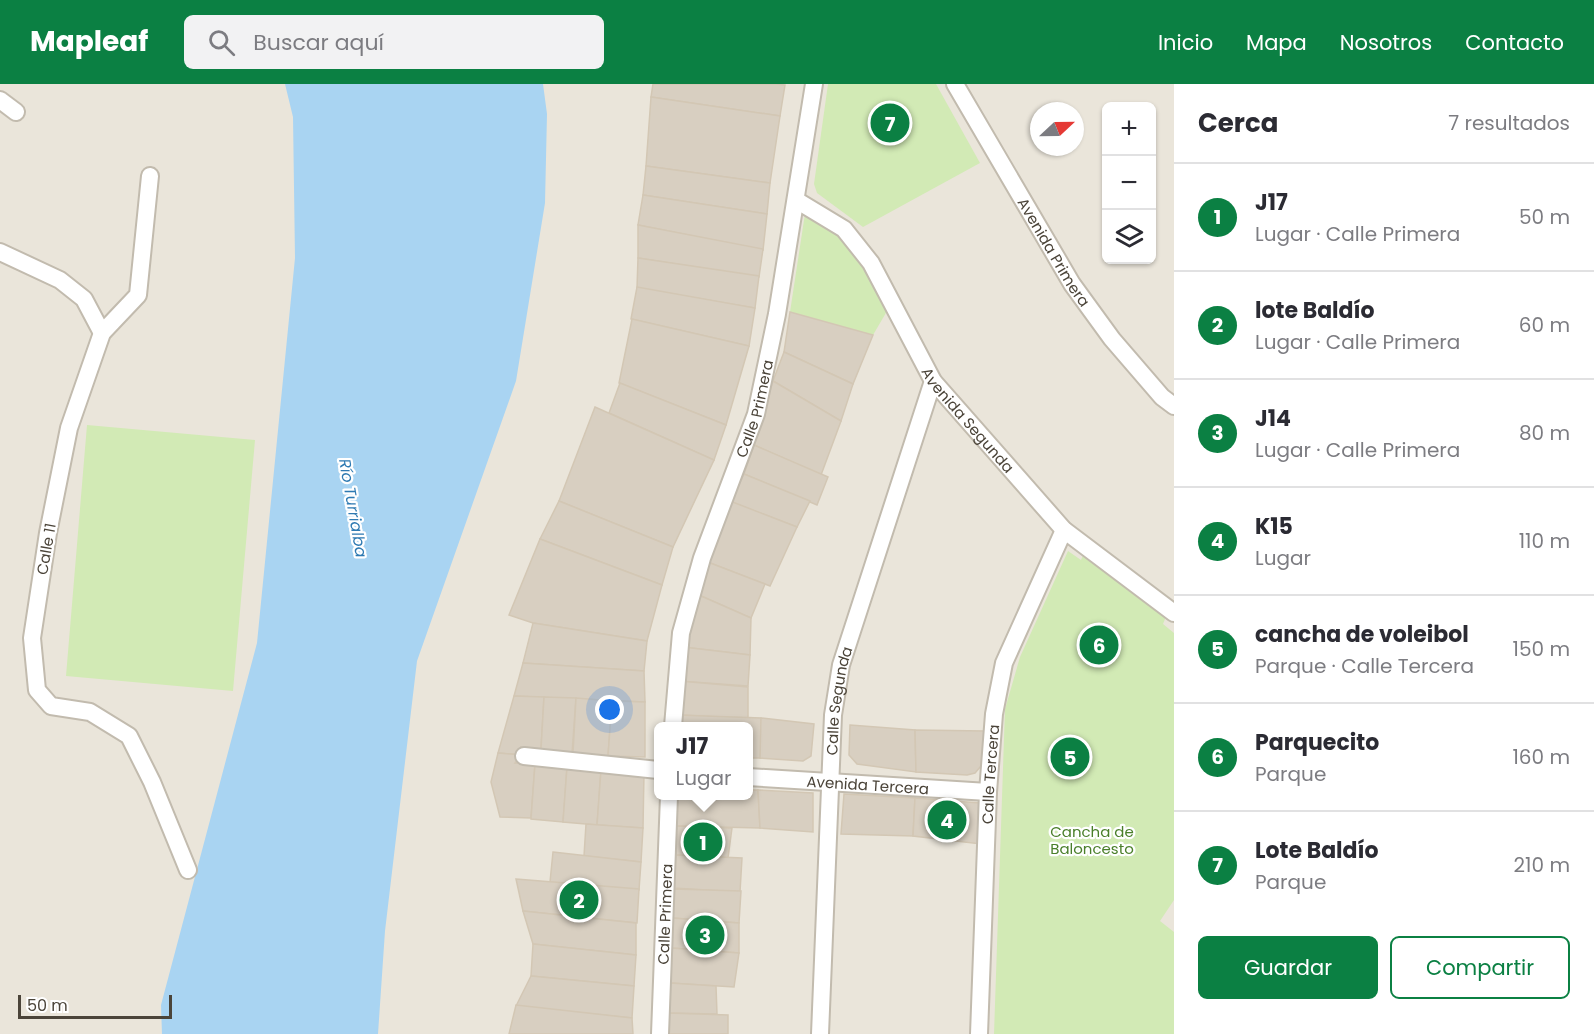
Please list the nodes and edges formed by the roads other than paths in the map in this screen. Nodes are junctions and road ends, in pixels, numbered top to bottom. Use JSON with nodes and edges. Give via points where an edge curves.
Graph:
{"nodes":[{"id":1,"x":814,"y":84,"type":"edge"},
{"id":2,"x":955,"y":84,"type":"edge"},
{"id":3,"x":0,"y":100,"type":"edge"},
{"id":4,"x":16,"y":112,"type":"dead end"},
{"id":5,"x":150,"y":176,"type":"dead end"},
{"id":6,"x":796,"y":200,"type":"junction"},
{"id":7,"x":0,"y":252,"type":"edge"},
{"id":8,"x":102,"y":333,"type":"junction"},
{"id":9,"x":933,"y":381,"type":"junction"},
{"id":10,"x":1174,"y":406,"type":"edge"},
{"id":11,"x":1064,"y":530,"type":"junction"},
{"id":12,"x":1174,"y":613,"type":"edge"},
{"id":13,"x":674,"y":722,"type":"edge"},
{"id":14,"x":524,"y":756,"type":"dead end"},
{"id":15,"x":654,"y":770,"type":"edge"},
{"id":16,"x":753,"y":777,"type":"edge"},
{"id":17,"x":831,"y":783,"type":"junction"},
{"id":18,"x":988,"y":792,"type":"junction"},
{"id":19,"x":669,"y":800,"type":"edge"},
{"id":20,"x":188,"y":870,"type":"dead end"},
{"id":21,"x":660,"y":1034,"type":"edge"},
{"id":22,"x":820,"y":1034,"type":"edge"},
{"id":23,"x":980,"y":1034,"type":"edge"}],
"edges":[{"from":1,"to":6,"type":"street","name":"Calle Primera"},
{"from":2,"to":10,"type":"street","name":"Avenida Primera","via":[[1072,284],[1112,339]]},
{"from":3,"to":4,"type":"street"},
{"from":5,"to":8,"type":"street","name":"Calle 11","via":[[138,295]]},
{"from":6,"to":9,"type":"street","name":"Avenida Segunda","via":[[844,229],[871,263]]},
{"from":6,"to":13,"type":"street","name":"Calle Primera","via":[[756,414],[702,558],[681,633]]},
{"from":7,"to":8,"type":"street","via":[[60,280],[84,299]]},
{"from":8,"to":20,"type":"street","name":"Calle 11","via":[[69,428],[48,533],[32,638],[38,690],[51,706],[90,712],[129,735]]},
{"from":9,"to":11,"type":"street","name":"Avenida Segunda"},
{"from":9,"to":17,"type":"street","name":"Calle Segunda","via":[[841,665],[833,715]]},
{"from":11,"to":12,"type":"street","name":"Avenida Segunda"},
{"from":11,"to":18,"type":"street","name":"Calle Tercera","via":[[1004,663],[994,714]]},
{"from":14,"to":15,"type":"street"},
{"from":16,"to":17,"type":"street","name":"Avenida Tercera"},
{"from":17,"to":18,"type":"street","name":"Avenida Tercera"},
{"from":17,"to":22,"type":"street","name":"Calle Segunda"},
{"from":18,"to":23,"type":"street","name":"Calle Tercera"},
{"from":19,"to":21,"type":"street","name":"Calle Primera"}]}
